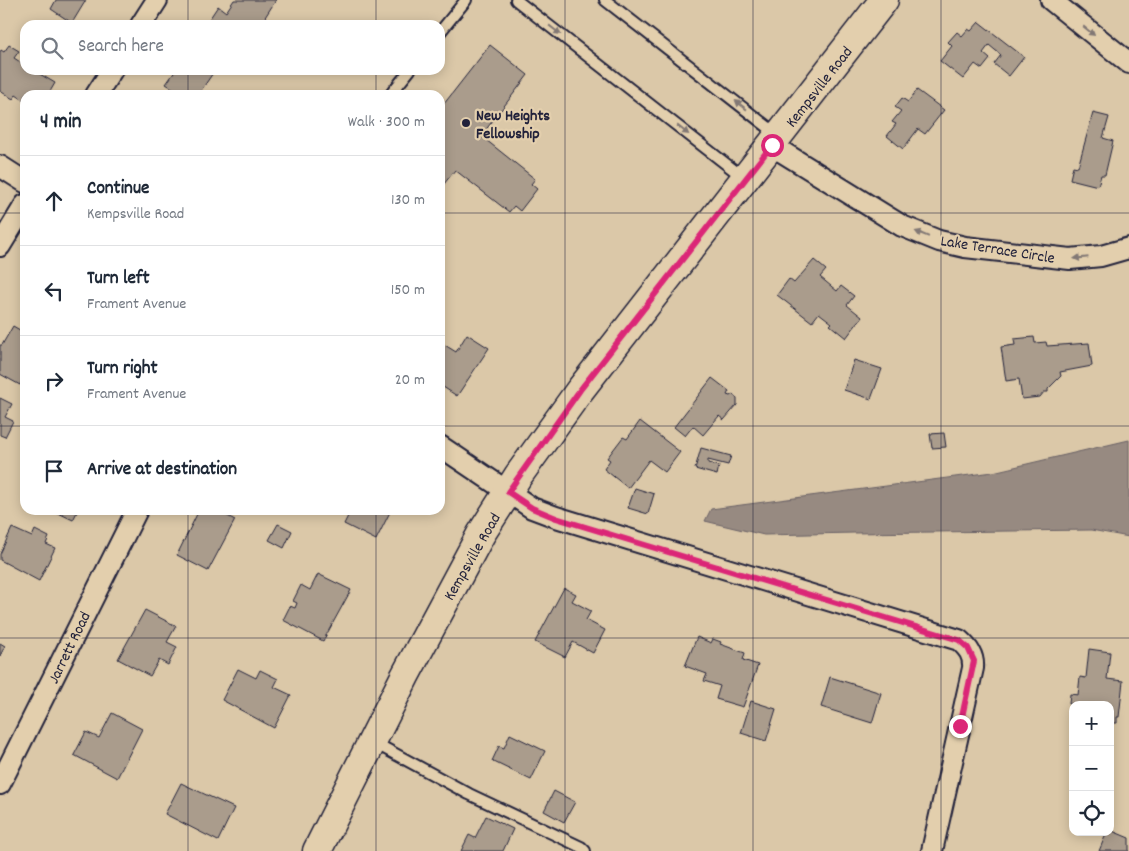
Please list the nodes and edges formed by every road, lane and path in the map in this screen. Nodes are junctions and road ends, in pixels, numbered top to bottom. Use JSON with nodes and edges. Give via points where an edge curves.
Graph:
{"nodes":[{"id":1,"x":157,"y":0,"type":"edge"},
{"id":2,"x":466,"y":0,"type":"edge"},
{"id":3,"x":516,"y":0,"type":"edge"},
{"id":4,"x":605,"y":0,"type":"edge"},
{"id":5,"x":884,"y":0,"type":"edge"},
{"id":6,"x":1051,"y":0,"type":"edge"},
{"id":7,"x":144,"y":20,"type":"edge"},
{"id":8,"x":445,"y":26,"type":"edge"},
{"id":9,"x":1129,"y":63,"type":"edge"},
{"id":10,"x":109,"y":75,"type":"edge"},
{"id":11,"x":406,"y":75,"type":"edge"},
{"id":12,"x":99,"y":90,"type":"edge"},
{"id":13,"x":394,"y":90,"type":"edge"},
{"id":14,"x":775,"y":140,"type":"junction"},
{"id":15,"x":0,"y":166,"type":"edge"},
{"id":16,"x":20,"y":179,"type":"edge"},
{"id":17,"x":745,"y":179,"type":"junction"},
{"id":18,"x":20,"y":213,"type":"edge"},
{"id":19,"x":0,"y":246,"type":"edge"},
{"id":20,"x":1129,"y":248,"type":"edge"},
{"id":21,"x":445,"y":449,"type":"edge"},
{"id":22,"x":508,"y":492,"type":"junction"},
{"id":23,"x":134,"y":515,"type":"edge"},
{"id":24,"x":372,"y":742,"type":"junction"},
{"id":25,"x":0,"y":784,"type":"edge"},
{"id":26,"x":317,"y":851,"type":"edge"},
{"id":27,"x":585,"y":851,"type":"edge"},
{"id":28,"x":932,"y":851,"type":"edge"}],
"edges":[{"from":1,"to":7,"type":"street"},
{"from":2,"to":8,"type":"lane"},
{"from":3,"to":17,"type":"lane","one_way":true},
{"from":14,"to":4,"type":"lane","one_way":true},
{"from":5,"to":14,"type":"main road","name":"Kempsville Road"},
{"from":6,"to":9,"type":"street","one_way":true},
{"from":10,"to":12,"type":"street"},
{"from":11,"to":13,"type":"lane"},
{"from":14,"to":17,"type":"main road","name":"Kempsville Road"},
{"from":20,"to":14,"type":"street","name":"Lake Terrace Circle","one_way":true,"via":[[1101,256],[1070,259],[939,241],[902,226]]},
{"from":15,"to":16,"type":"street"},
{"from":17,"to":22,"type":"main road","name":"Kempsville Road","via":[[580,390]]},
{"from":18,"to":19,"type":"street"},
{"from":21,"to":22,"type":"street"},
{"from":22,"to":24,"type":"main road","name":"Kempsville Road","via":[[481,534]]},
{"from":22,"to":28,"type":"street","via":[[532,508],[556,518],[959,640],[968,648],[974,661]]},
{"from":23,"to":25,"type":"street","name":"Jarrett Road"},
{"from":24,"to":26,"type":"main road","name":"Kempsville Road"},
{"from":24,"to":27,"type":"lane"}]}
